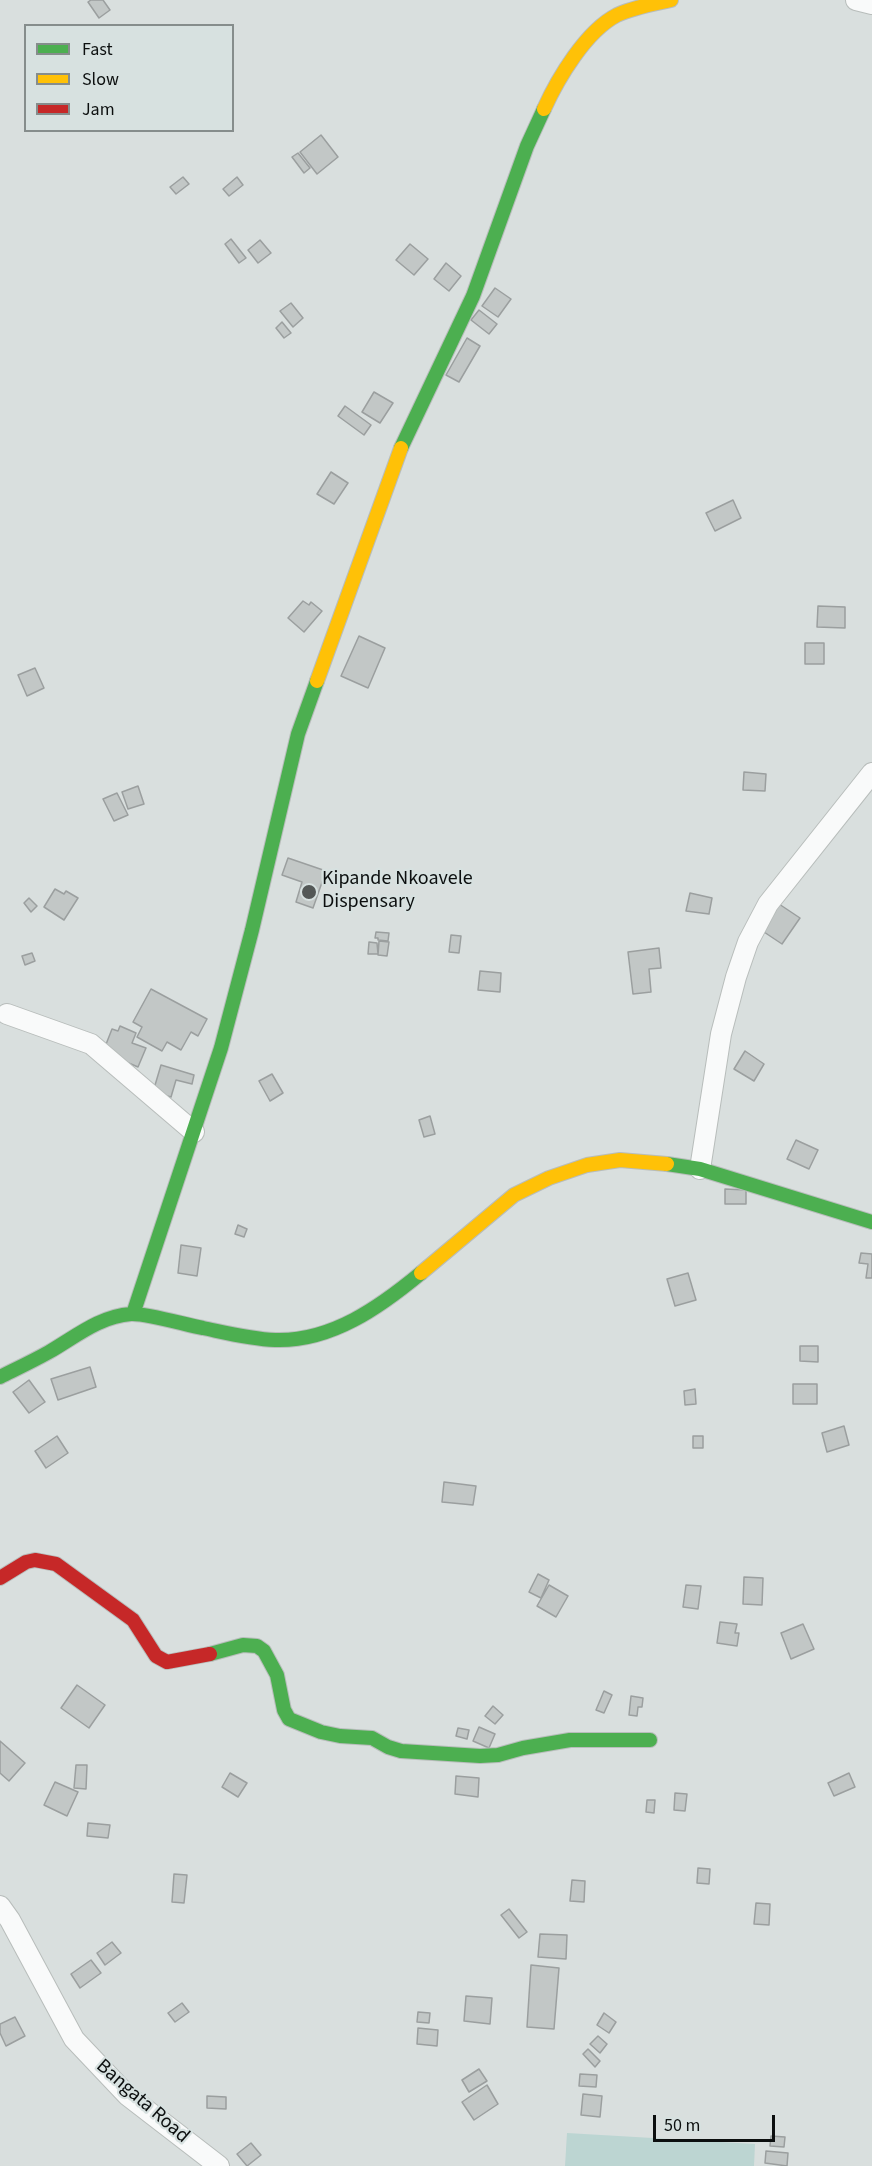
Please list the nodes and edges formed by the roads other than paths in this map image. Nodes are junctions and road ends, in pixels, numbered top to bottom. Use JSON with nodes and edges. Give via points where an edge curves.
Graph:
{"nodes":[{"id":1,"x":671,"y":0,"type":"edge"},
{"id":2,"x":856,"y":0,"type":"edge"},
{"id":3,"x":872,"y":4,"type":"edge"},
{"id":4,"x":872,"y":773,"type":"edge"},
{"id":5,"x":7,"y":1014,"type":"dead end"},
{"id":6,"x":194,"y":1132,"type":"junction"},
{"id":7,"x":700,"y":1169,"type":"junction"},
{"id":8,"x":872,"y":1222,"type":"edge"},
{"id":9,"x":133,"y":1314,"type":"junction"},
{"id":10,"x":0,"y":1377,"type":"edge"},
{"id":11,"x":0,"y":1578,"type":"edge"},
{"id":12,"x":650,"y":1740,"type":"dead end"},
{"id":13,"x":0,"y":1906,"type":"edge"},
{"id":14,"x":219,"y":2166,"type":"edge"}],
"edges":[{"from":1,"to":6,"type":"street","via":[[616,16],[590,36],[554,87],[527,146],[473,296],[398,454],[298,734],[252,930]]},
{"from":2,"to":3,"type":"street"},
{"from":4,"to":7,"type":"street","via":[[768,904],[748,942],[722,1034]]},
{"from":5,"to":6,"type":"street","via":[[91,1044]]},
{"from":6,"to":9,"type":"street"},
{"from":7,"to":8,"type":"street"},
{"from":7,"to":9,"type":"street","via":[[620,1160],[587,1165],[549,1178],[514,1195],[390,1298],[352,1322],[308,1337],[251,1338]]},
{"from":9,"to":10,"type":"street","via":[[92,1326]]},
{"from":11,"to":12,"type":"street","via":[[26,1562],[56,1564],[133,1620],[156,1656],[167,1662],[243,1645],[257,1646],[274,1668],[286,1716],[321,1732],[372,1738],[401,1751],[480,1756],[570,1740]]},
{"from":13,"to":14,"type":"street","name":"Bangata Road","via":[[74,2038],[127,2095]]}]}
